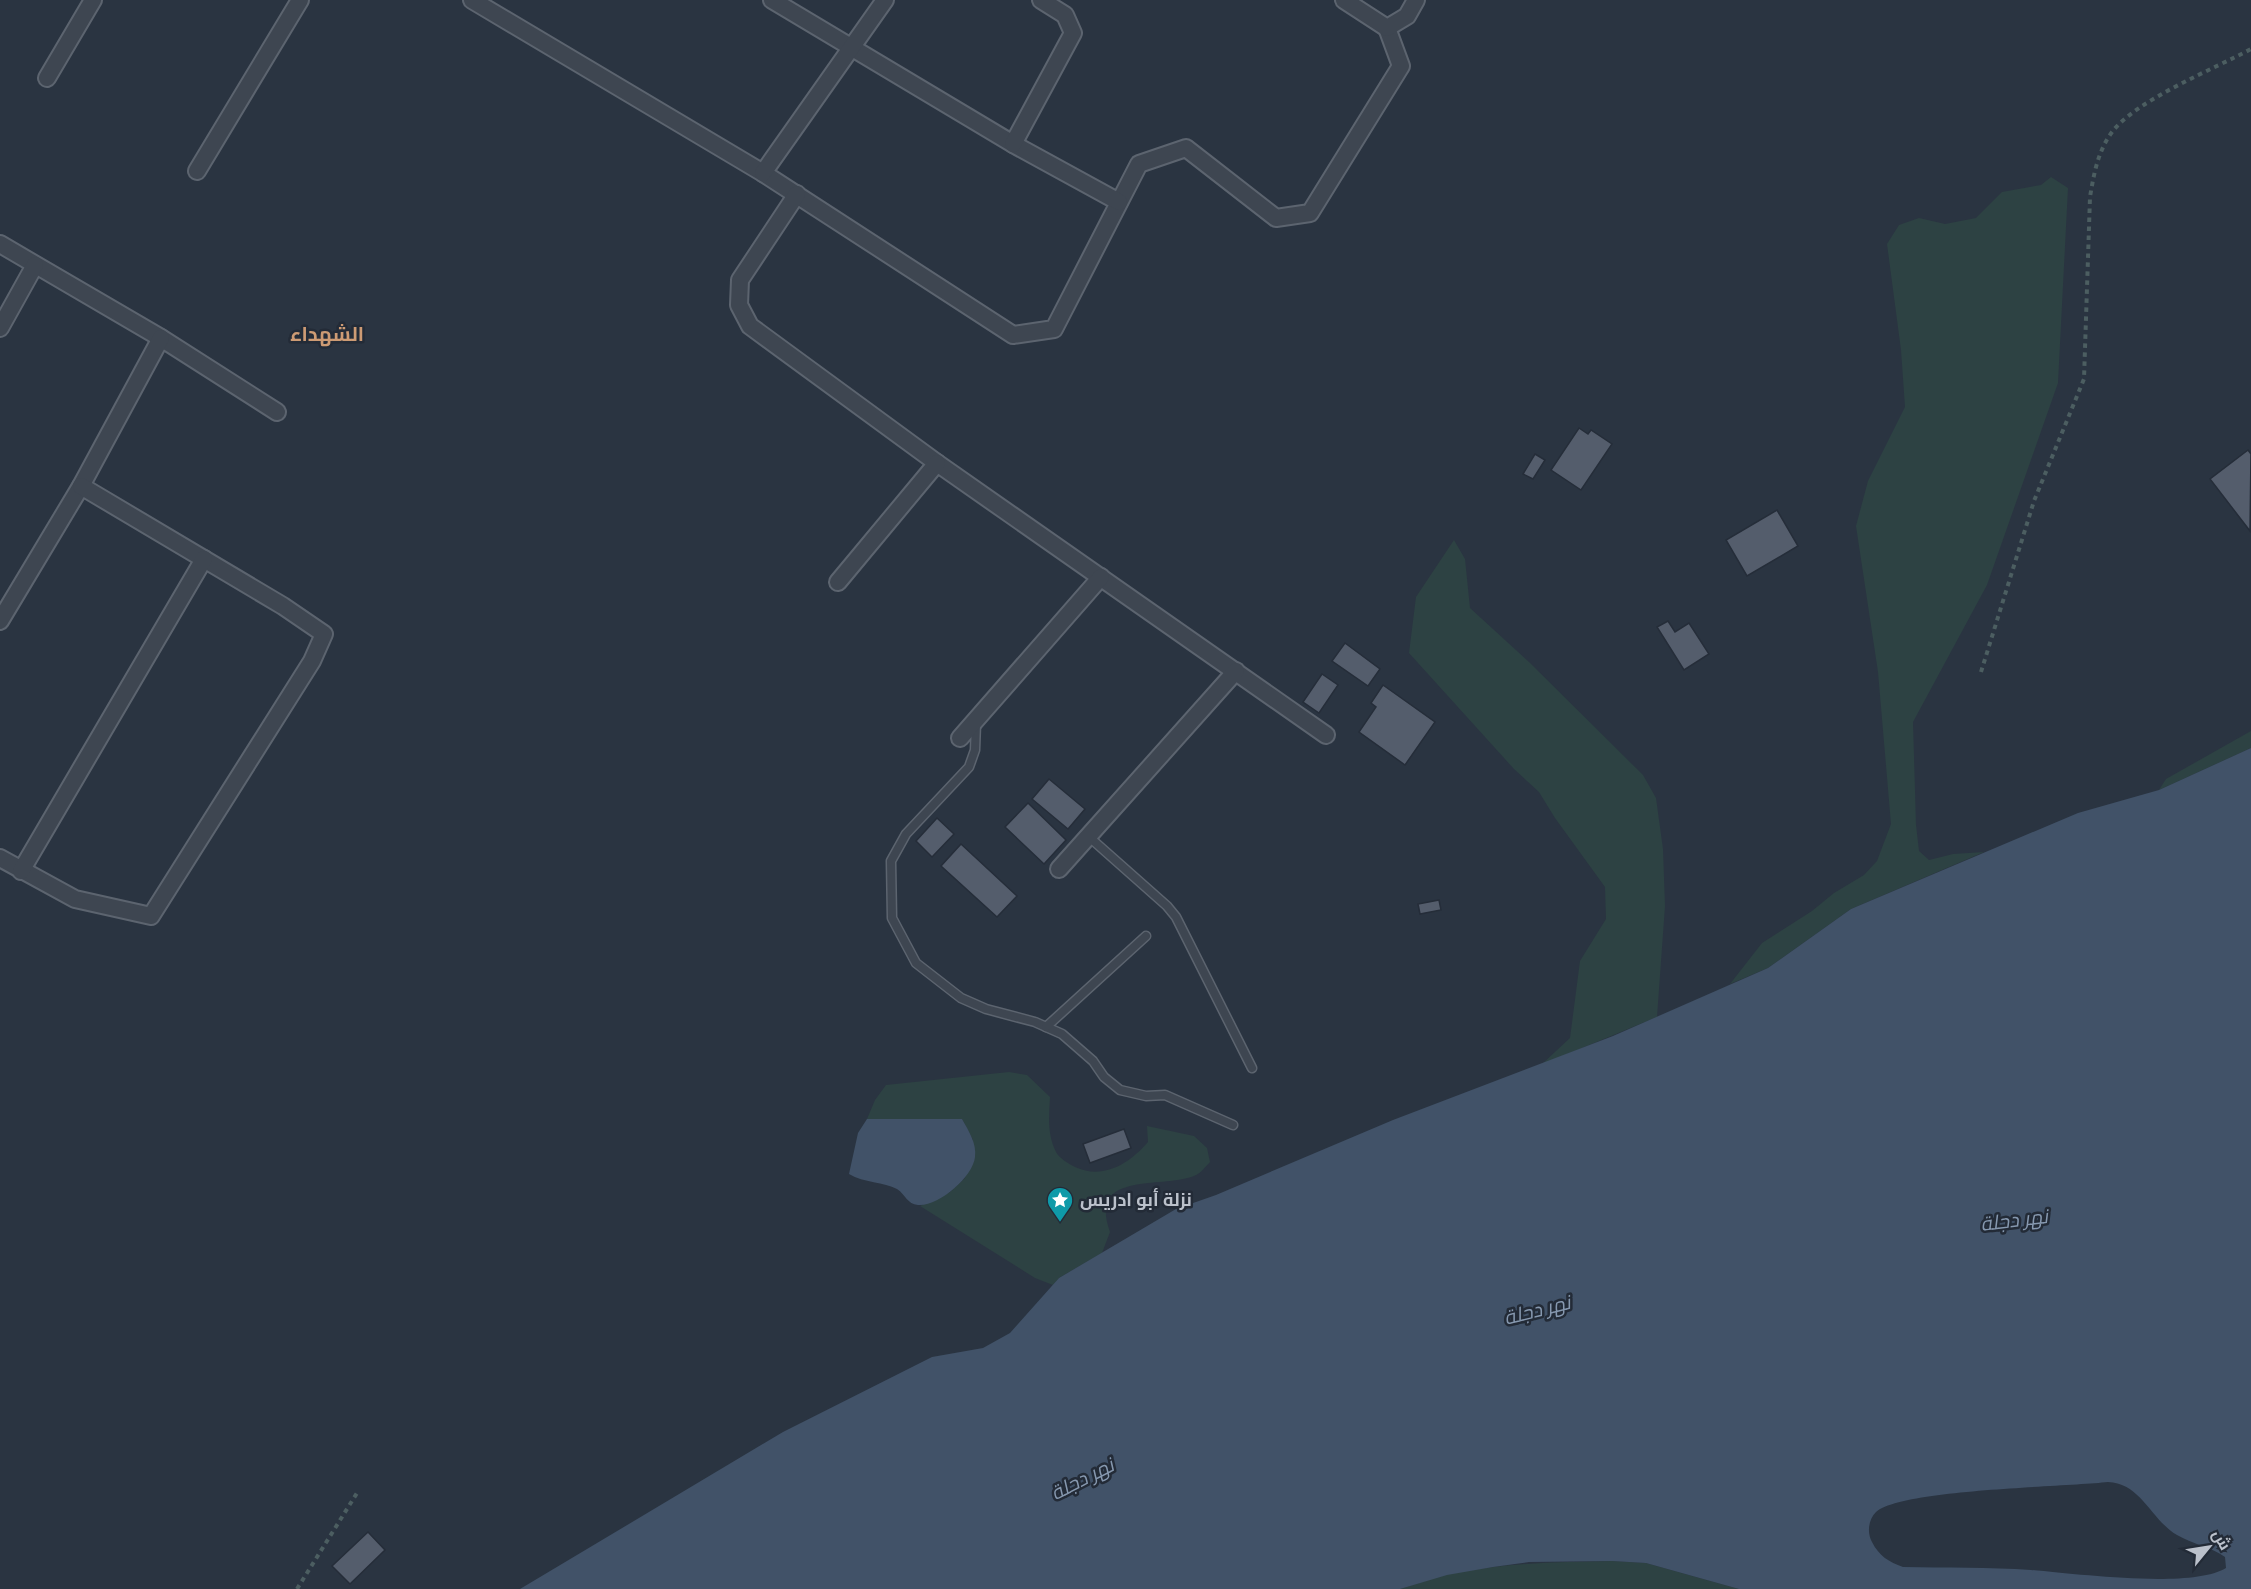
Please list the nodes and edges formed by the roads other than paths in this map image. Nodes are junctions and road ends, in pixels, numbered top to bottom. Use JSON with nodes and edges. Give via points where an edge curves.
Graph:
{"nodes":[{"id":1,"x":93,"y":0,"type":"edge"},
{"id":2,"x":300,"y":0,"type":"edge"},
{"id":3,"x":472,"y":0,"type":"edge"},
{"id":4,"x":772,"y":0,"type":"edge"},
{"id":5,"x":885,"y":0,"type":"edge"},
{"id":6,"x":1041,"y":0,"type":"edge"},
{"id":7,"x":1344,"y":0,"type":"edge"},
{"id":8,"x":1416,"y":0,"type":"edge"},
{"id":9,"x":1387,"y":28,"type":"junction"},
{"id":10,"x":850,"y":47,"type":"junction"},
{"id":11,"x":47,"y":78,"type":"dead end"},
{"id":12,"x":1014,"y":144,"type":"junction"},
{"id":13,"x":197,"y":171,"type":"dead end"},
{"id":14,"x":763,"y":173,"type":"junction"},
{"id":15,"x":797,"y":194,"type":"junction"},
{"id":16,"x":1119,"y":202,"type":"junction"},
{"id":17,"x":0,"y":244,"type":"edge"},
{"id":18,"x":36,"y":265,"type":"junction"},
{"id":19,"x":0,"y":328,"type":"edge"},
{"id":20,"x":161,"y":338,"type":"junction"},
{"id":21,"x":277,"y":412,"type":"dead end"},
{"id":22,"x":937,"y":463,"type":"junction"},
{"id":23,"x":81,"y":486,"type":"junction"},
{"id":24,"x":204,"y":559,"type":"junction"},
{"id":25,"x":1101,"y":577,"type":"junction"},
{"id":26,"x":838,"y":582,"type":"dead end"},
{"id":27,"x":0,"y":621,"type":"edge"},
{"id":28,"x":1236,"y":671,"type":"junction"},
{"id":29,"x":976,"y":719,"type":"junction"},
{"id":30,"x":1326,"y":735,"type":"dead end"},
{"id":31,"x":960,"y":738,"type":"dead end"},
{"id":32,"x":1088,"y":836,"type":"junction"},
{"id":33,"x":0,"y":858,"type":"edge"},
{"id":34,"x":1059,"y":869,"type":"dead end"},
{"id":35,"x":21,"y":871,"type":"junction"},
{"id":36,"x":1146,"y":936,"type":"dead end"},
{"id":37,"x":1046,"y":1027,"type":"junction"},
{"id":38,"x":1252,"y":1068,"type":"dead end"},
{"id":39,"x":1233,"y":1125,"type":"dead end"}],
"edges":[{"from":1,"to":11,"type":"street"},
{"from":2,"to":13,"type":"street"},
{"from":3,"to":14,"type":"street"},
{"from":4,"to":10,"type":"street"},
{"from":5,"to":10,"type":"street"},
{"from":6,"to":12,"type":"street","via":[[1065,15],[1073,33]]},
{"from":7,"to":9,"type":"street"},
{"from":8,"to":9,"type":"street","via":[[1407,16]]},
{"from":9,"to":16,"type":"street","via":[[1401,66],[1310,213],[1276,218],[1186,148],[1139,165]]},
{"from":10,"to":12,"type":"street"},
{"from":10,"to":14,"type":"street"},
{"from":12,"to":16,"type":"street"},
{"from":14,"to":15,"type":"street"},
{"from":15,"to":16,"type":"street","via":[[1013,335],[1054,329]]},
{"from":15,"to":22,"type":"street","via":[[740,280],[738,298],[743,316],[760,334]]},
{"from":17,"to":18,"type":"street"},
{"from":18,"to":19,"type":"street"},
{"from":18,"to":20,"type":"street"},
{"from":20,"to":21,"type":"street"},
{"from":20,"to":23,"type":"street"},
{"from":22,"to":25,"type":"street"},
{"from":22,"to":26,"type":"street"},
{"from":23,"to":24,"type":"street"},
{"from":23,"to":27,"type":"street"},
{"from":24,"to":35,"type":"street"},
{"from":24,"to":35,"type":"street","via":[[324,634],[312,661],[151,916],[75,899]]},
{"from":25,"to":28,"type":"street"},
{"from":25,"to":29,"type":"street"},
{"from":28,"to":30,"type":"street"},
{"from":28,"to":32,"type":"street"},
{"from":29,"to":31,"type":"street"},
{"from":29,"to":37,"type":"lane","via":[[975,750],[969,767],[906,834],[891,861],[892,918],[915,963],[961,998]]},
{"from":32,"to":34,"type":"street"},
{"from":32,"to":38,"type":"lane","via":[[1176,917]]},
{"from":33,"to":35,"type":"street"},
{"from":36,"to":37,"type":"lane"},
{"from":37,"to":39,"type":"lane","via":[[1062,1034],[1120,1090],[1146,1096],[1165,1095]]}]}
